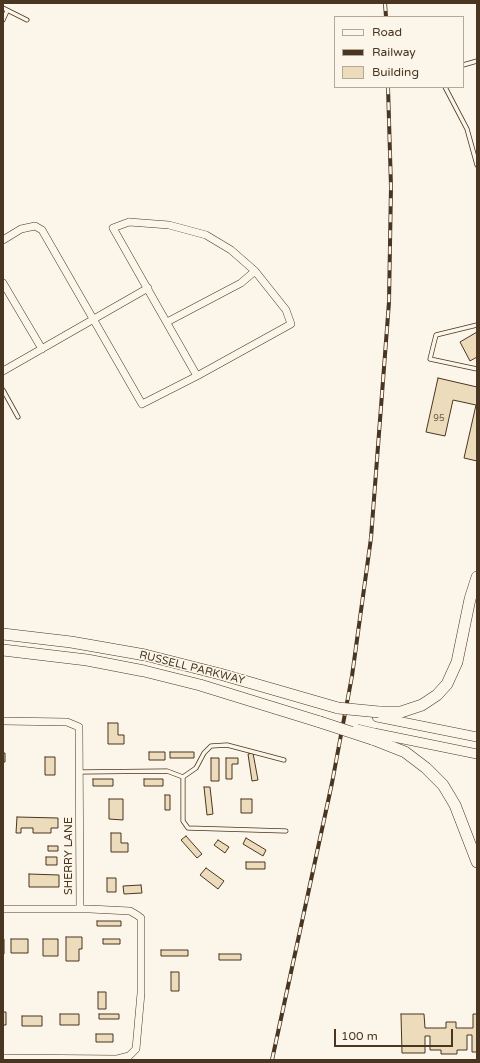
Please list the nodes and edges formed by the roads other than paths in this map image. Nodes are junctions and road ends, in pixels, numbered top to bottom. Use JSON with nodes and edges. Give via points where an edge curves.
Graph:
{"nodes":[{"id":1,"x":3,"y":8,"type":"edge"},
{"id":2,"x":7,"y":11,"type":"junction"},
{"id":3,"x":3,"y":20,"type":"edge"},
{"id":4,"x":27,"y":20,"type":"dead end"},
{"id":5,"x":477,"y":61,"type":"edge"},
{"id":6,"x":464,"y":65,"type":"edge"},
{"id":7,"x":446,"y":88,"type":"edge"},
{"id":8,"x":477,"y":165,"type":"edge"},
{"id":9,"x":3,"y":240,"type":"edge"},
{"id":10,"x":255,"y":271,"type":"junction"},
{"id":11,"x":3,"y":283,"type":"edge"},
{"id":12,"x":148,"y":288,"type":"junction"},
{"id":13,"x":93,"y":319,"type":"junction"},
{"id":14,"x":167,"y":322,"type":"junction"},
{"id":15,"x":477,"y":325,"type":"edge"},
{"id":16,"x":42,"y":349,"type":"junction"},
{"id":17,"x":477,"y":369,"type":"edge"},
{"id":18,"x":3,"y":371,"type":"edge"},
{"id":19,"x":197,"y":376,"type":"junction"},
{"id":20,"x":3,"y":390,"type":"edge"},
{"id":21,"x":18,"y":416,"type":"dead end"},
{"id":22,"x":477,"y":577,"type":"edge"},
{"id":23,"x":3,"y":634,"type":"edge"},
{"id":24,"x":3,"y":650,"type":"edge"},
{"id":25,"x":378,"y":715,"type":"junction"},
{"id":26,"x":3,"y":721,"type":"edge"},
{"id":27,"x":373,"y":736,"type":"junction"},
{"id":28,"x":477,"y":737,"type":"edge"},
{"id":29,"x":477,"y":754,"type":"edge"},
{"id":30,"x":284,"y":760,"type":"dead end"},
{"id":31,"x":80,"y":772,"type":"junction"},
{"id":32,"x":183,"y":777,"type":"junction"},
{"id":33,"x":286,"y":831,"type":"dead end"},
{"id":34,"x":477,"y":862,"type":"edge"},
{"id":35,"x":3,"y":909,"type":"edge"},
{"id":36,"x":80,"y":909,"type":"junction"},
{"id":37,"x":3,"y":1058,"type":"edge"}],
"edges":[{"from":1,"to":2,"type":"lane"},
{"from":2,"to":3,"type":"lane"},
{"from":2,"to":4,"type":"lane"},
{"from":5,"to":6,"type":"lane"},
{"from":7,"to":8,"type":"lane","via":[[468,129]]},
{"from":9,"to":13,"type":"street","via":[[21,229],[35,226],[42,230]]},
{"from":10,"to":12,"type":"street","via":[[231,250],[206,235],[161,224],[129,222],[113,228]]},
{"from":10,"to":14,"type":"street","via":[[241,283]]},
{"from":10,"to":19,"type":"street","via":[[286,310],[291,324]]},
{"from":11,"to":16,"type":"street"},
{"from":12,"to":13,"type":"street"},
{"from":12,"to":14,"type":"street"},
{"from":13,"to":16,"type":"street"},
{"from":13,"to":19,"type":"street","via":[[142,404]]},
{"from":14,"to":19,"type":"street"},
{"from":15,"to":17,"type":"lane","via":[[436,335],[430,359]]},
{"from":16,"to":18,"type":"street"},
{"from":20,"to":21,"type":"lane"},
{"from":22,"to":25,"type":"main road","name":"RUSSELL PARKWAY","via":[[457,662],[447,684],[422,705],[401,712]]},
{"from":23,"to":25,"type":"main road","name":"RUSSELL PARKWAY","bridge":true,"via":[[72,642],[145,655],[338,708]]},
{"from":24,"to":27,"type":"main road","name":"RUSSELL PARKWAY","bridge":true,"via":[[87,660],[144,671]]},
{"from":25,"to":28,"type":"street"},
{"from":26,"to":31,"type":"street","name":"SHERRY LANE","via":[[68,722],[79,727]]},
{"from":27,"to":29,"type":"street"},
{"from":27,"to":34,"type":"main road","name":"RUSSELL PARKWAY","via":[[405,752],[443,785],[455,805]]},
{"from":30,"to":32,"type":"lane","via":[[227,745],[211,746],[196,768]]},
{"from":31,"to":32,"type":"lane","via":[[167,770]]},
{"from":31,"to":36,"type":"street","name":"SHERRY LANE"},
{"from":32,"to":33,"type":"lane","via":[[183,821],[188,828]]},
{"from":35,"to":36,"type":"street"},
{"from":36,"to":37,"type":"street","name":"SHERRY LANE","via":[[130,911],[140,918],[141,993],[136,1049],[129,1056],[117,1059]]}]}
